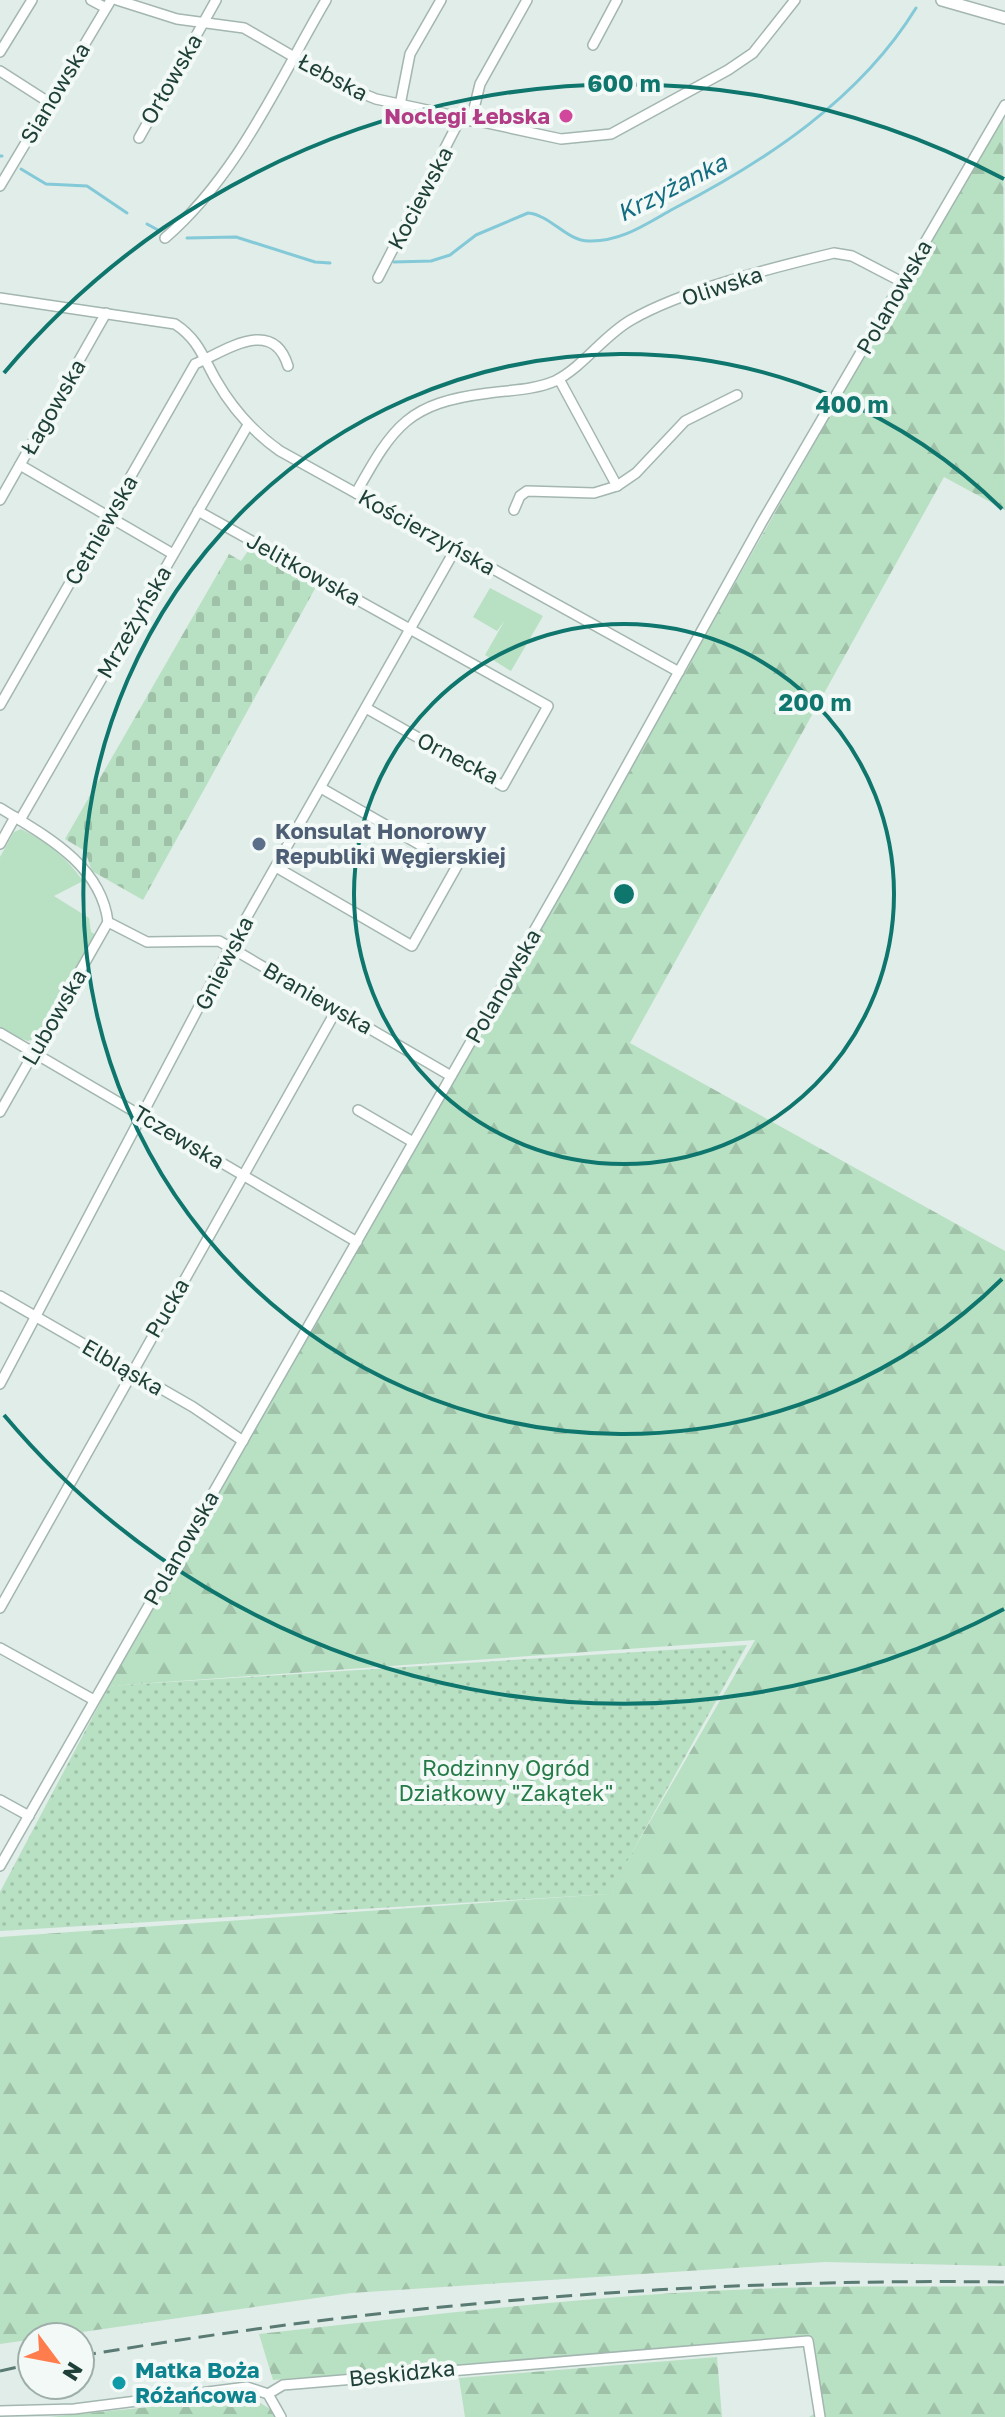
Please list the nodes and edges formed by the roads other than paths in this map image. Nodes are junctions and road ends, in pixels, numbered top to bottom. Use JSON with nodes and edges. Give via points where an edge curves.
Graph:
{"nodes":[{"id":1,"x":32,"y":0,"type":"edge"},
{"id":2,"x":91,"y":0,"type":"edge"},
{"id":3,"x":117,"y":0,"type":"edge"},
{"id":4,"x":216,"y":0,"type":"edge"},
{"id":5,"x":326,"y":0,"type":"edge"},
{"id":6,"x":441,"y":0,"type":"edge"},
{"id":7,"x":527,"y":0,"type":"edge"},
{"id":8,"x":617,"y":0,"type":"edge"},
{"id":9,"x":795,"y":0,"type":"edge"},
{"id":10,"x":942,"y":0,"type":"edge"},
{"id":11,"x":108,"y":4,"type":"edge"},
{"id":12,"x":1005,"y":18,"type":"edge"},
{"id":13,"x":204,"y":20,"type":"junction"},
{"id":14,"x":593,"y":45,"type":"dead end"},
{"id":15,"x":0,"y":52,"type":"edge"},
{"id":16,"x":293,"y":56,"type":"junction"},
{"id":17,"x":0,"y":71,"type":"edge"},
{"id":18,"x":50,"y":103,"type":"junction"},
{"id":19,"x":400,"y":105,"type":"junction"},
{"id":20,"x":1005,"y":105,"type":"edge"},
{"id":21,"x":466,"y":120,"type":"junction"},
{"id":22,"x":139,"y":138,"type":"dead end"},
{"id":23,"x":0,"y":186,"type":"edge"},
{"id":24,"x":165,"y":238,"type":"dead end"},
{"id":25,"x":378,"y":278,"type":"dead end"},
{"id":26,"x":902,"y":282,"type":"junction"},
{"id":27,"x":0,"y":298,"type":"edge"},
{"id":28,"x":106,"y":313,"type":"junction"},
{"id":29,"x":206,"y":359,"type":"junction"},
{"id":30,"x":288,"y":366,"type":"dead end"},
{"id":31,"x":559,"y":379,"type":"junction"},
{"id":32,"x":737,"y":395,"type":"dead end"},
{"id":33,"x":248,"y":425,"type":"junction"},
{"id":34,"x":20,"y":465,"type":"junction"},
{"id":35,"x":617,"y":486,"type":"junction"},
{"id":36,"x":356,"y":493,"type":"junction"},
{"id":37,"x":0,"y":500,"type":"edge"},
{"id":38,"x":514,"y":510,"type":"dead end"},
{"id":39,"x":198,"y":511,"type":"junction"},
{"id":40,"x":109,"y":517,"type":"junction"},
{"id":41,"x":456,"y":548,"type":"junction"},
{"id":42,"x":173,"y":554,"type":"junction"},
{"id":43,"x":411,"y":628,"type":"junction"},
{"id":44,"x":679,"y":672,"type":"junction"},
{"id":45,"x":0,"y":705,"type":"edge"},
{"id":46,"x":366,"y":708,"type":"junction"},
{"id":47,"x":321,"y":788,"type":"junction"},
{"id":48,"x":0,"y":808,"type":"edge"},
{"id":49,"x":18,"y":819,"type":"junction"},
{"id":50,"x":0,"y":844,"type":"edge"},
{"id":51,"x":276,"y":867,"type":"junction"},
{"id":52,"x":108,"y":922,"type":"junction"},
{"id":53,"x":232,"y":947,"type":"junction"},
{"id":54,"x":337,"y":1009,"type":"junction"},
{"id":55,"x":0,"y":1033,"type":"edge"},
{"id":56,"x":34,"y":1052,"type":"junction"},
{"id":57,"x":451,"y":1076,"type":"junction"},
{"id":58,"x":358,"y":1110,"type":"dead end"},
{"id":59,"x":0,"y":1112,"type":"edge"},
{"id":60,"x":144,"y":1116,"type":"junction"},
{"id":61,"x":413,"y":1142,"type":"junction"},
{"id":62,"x":243,"y":1175,"type":"junction"},
{"id":63,"x":357,"y":1242,"type":"junction"},
{"id":64,"x":0,"y":1296,"type":"edge"},
{"id":65,"x":36,"y":1316,"type":"junction"},
{"id":66,"x":130,"y":1372,"type":"junction"},
{"id":67,"x":0,"y":1384,"type":"edge"},
{"id":68,"x":243,"y":1441,"type":"junction"},
{"id":69,"x":0,"y":1608,"type":"edge"},
{"id":70,"x":0,"y":1648,"type":"edge"},
{"id":71,"x":94,"y":1700,"type":"junction"},
{"id":72,"x":0,"y":1800,"type":"edge"},
{"id":73,"x":29,"y":1816,"type":"junction"},
{"id":74,"x":0,"y":1866,"type":"edge"},
{"id":75,"x":268,"y":2394,"type":"junction"},
{"id":76,"x":0,"y":2411,"type":"edge"},
{"id":77,"x":281,"y":2417,"type":"edge"},
{"id":78,"x":820,"y":2417,"type":"edge"}],
"edges":[{"from":1,"to":15,"type":"street"},
{"from":2,"to":11,"type":"street"},
{"from":3,"to":13,"type":"street","name":"Łebska","via":[[177,19]]},
{"from":4,"to":13,"type":"street","name":"Orłowska"},
{"from":5,"to":16,"type":"street"},
{"from":6,"to":19,"type":"street","via":[[410,54]]},
{"from":7,"to":21,"type":"street","name":"Kociewska"},
{"from":8,"to":14,"type":"street"},
{"from":9,"to":21,"type":"street","name":"Łebska","via":[[753,53],[611,134],[561,139]]},
{"from":10,"to":12,"type":"street"},
{"from":11,"to":18,"type":"street","name":"Sianowska"},
{"from":13,"to":16,"type":"street","name":"Łebska","via":[[244,28]]},
{"from":13,"to":22,"type":"street","name":"Orłowska"},
{"from":16,"to":19,"type":"street","name":"Łebska","via":[[344,86]]},
{"from":16,"to":24,"type":"street","via":[[226,172],[194,213]]},
{"from":17,"to":18,"type":"street"},
{"from":18,"to":23,"type":"street","name":"Sianowska"},
{"from":19,"to":21,"type":"street","name":"Łebska"},
{"from":20,"to":26,"type":"street","name":"Polanowska"},
{"from":21,"to":25,"type":"street","name":"Kociewska"},
{"from":26,"to":31,"type":"street","name":"Oliwska","via":[[843,253],[791,264],[634,318]]},
{"from":26,"to":44,"type":"street","name":"Polanowska"},
{"from":27,"to":28,"type":"street","name":"Kościerzyńska"},
{"from":28,"to":29,"type":"street","name":"Kościerzyńska","via":[[175,324],[196,341]]},
{"from":28,"to":34,"type":"street","name":"Łagowska"},
{"from":29,"to":30,"type":"street","via":[[244,340],[271,343],[284,352]]},
{"from":29,"to":33,"type":"street","name":"Kościerzyńska"},
{"from":29,"to":40,"type":"street","name":"Cetniewska","via":[[195,364]]},
{"from":31,"to":35,"type":"street"},
{"from":31,"to":36,"type":"street","name":"Oliwska","via":[[434,405],[395,428]]},
{"from":32,"to":35,"type":"street","via":[[685,421]]},
{"from":33,"to":36,"type":"street","name":"Kościerzyńska","via":[[280,451]]},
{"from":33,"to":39,"type":"street","name":"Mrzeżyńska"},
{"from":34,"to":37,"type":"street","name":"Łagowska"},
{"from":34,"to":40,"type":"street"},
{"from":35,"to":38,"type":"street","via":[[594,493],[527,491]]},
{"from":36,"to":41,"type":"street","name":"Kościerzyńska"},
{"from":39,"to":42,"type":"street","name":"Mrzeżyńska"},
{"from":39,"to":43,"type":"street","name":"Jelitkowska"},
{"from":40,"to":42,"type":"street"},
{"from":40,"to":45,"type":"street","name":"Cetniewska"},
{"from":41,"to":43,"type":"street","name":"Gniewska"},
{"from":41,"to":44,"type":"street","name":"Kościerzyńska"},
{"from":42,"to":49,"type":"street","name":"Mrzeżyńska"},
{"from":43,"to":46,"type":"street","name":"Gniewska"},
{"from":43,"to":46,"type":"street","name":"Ornecka","via":[[548,706],[503,786]]},
{"from":44,"to":57,"type":"street","name":"Polanowska"},
{"from":46,"to":47,"type":"street","name":"Gniewska"},
{"from":47,"to":51,"type":"street","name":"Gniewska"},
{"from":47,"to":51,"type":"street","via":[[457,866],[412,946]]},
{"from":48,"to":49,"type":"street"},
{"from":49,"to":50,"type":"street","name":"Mrzeżyńska"},
{"from":49,"to":52,"type":"street","via":[[78,863],[100,894]]},
{"from":51,"to":53,"type":"street","name":"Gniewska"},
{"from":52,"to":53,"type":"street","name":"Braniewska","via":[[147,942],[219,941]]},
{"from":52,"to":56,"type":"street","name":"Lubowska"},
{"from":53,"to":54,"type":"street","name":"Braniewska"},
{"from":53,"to":60,"type":"street","name":"Gniewska"},
{"from":54,"to":57,"type":"street","name":"Braniewska"},
{"from":54,"to":62,"type":"street","name":"Pucka"},
{"from":55,"to":56,"type":"street","name":"Tczewska"},
{"from":56,"to":59,"type":"street","name":"Lubowska"},
{"from":56,"to":60,"type":"street","name":"Tczewska"},
{"from":57,"to":61,"type":"street","name":"Polanowska"},
{"from":58,"to":61,"type":"street"},
{"from":60,"to":62,"type":"street","name":"Tczewska"},
{"from":60,"to":65,"type":"street","name":"Gniewska"},
{"from":61,"to":63,"type":"street","name":"Polanowska"},
{"from":62,"to":63,"type":"street","name":"Tczewska"},
{"from":62,"to":66,"type":"street","name":"Pucka"},
{"from":63,"to":68,"type":"street","name":"Polanowska"},
{"from":64,"to":65,"type":"street","name":"Elbląska"},
{"from":65,"to":66,"type":"street","name":"Elbląska"},
{"from":65,"to":67,"type":"street","name":"Gniewska"},
{"from":66,"to":68,"type":"street","name":"Elbląska"},
{"from":66,"to":69,"type":"street","name":"Pucka"},
{"from":68,"to":71,"type":"street","name":"Polanowska"},
{"from":70,"to":71,"type":"street"},
{"from":71,"to":73,"type":"street","name":"Polanowska"},
{"from":72,"to":73,"type":"street"},
{"from":73,"to":74,"type":"street","name":"Polanowska"},
{"from":75,"to":76,"type":"street","name":"Beskidzka","via":[[240,2387],[74,2409]]},
{"from":75,"to":77,"type":"street"},
{"from":75,"to":78,"type":"street","name":"Beskidzka","via":[[283,2385],[313,2382],[808,2341]]}]}
